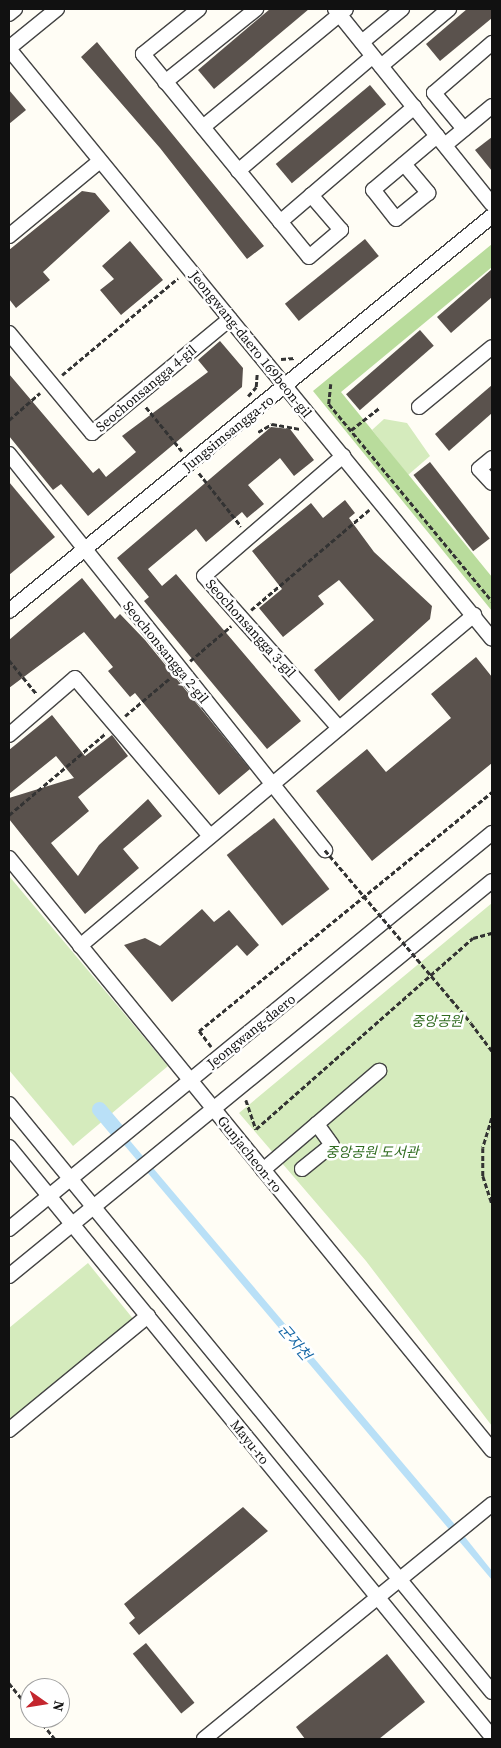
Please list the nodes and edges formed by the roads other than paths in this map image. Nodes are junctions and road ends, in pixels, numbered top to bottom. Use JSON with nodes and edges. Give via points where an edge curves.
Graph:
{"nodes":[{"id":1,"x":15,"y":9,"type":"edge"},
{"id":2,"x":57,"y":9,"type":"edge"},
{"id":3,"x":199,"y":9,"type":"edge"},
{"id":4,"x":256,"y":9,"type":"edge"},
{"id":5,"x":402,"y":9,"type":"edge"},
{"id":6,"x":450,"y":9,"type":"edge"},
{"id":7,"x":340,"y":11,"type":"edge"},
{"id":8,"x":9,"y":14,"type":"edge"},
{"id":9,"x":362,"y":42,"type":"junction"},
{"id":10,"x":492,"y":43,"type":"edge"},
{"id":11,"x":9,"y":48,"type":"edge"},
{"id":12,"x":377,"y":61,"type":"junction"},
{"id":13,"x":165,"y":82,"type":"junction"},
{"id":14,"x":492,"y":106,"type":"edge"},
{"id":15,"x":414,"y":108,"type":"junction"},
{"id":16,"x":202,"y":127,"type":"junction"},
{"id":17,"x":464,"y":129,"type":"junction"},
{"id":18,"x":441,"y":141,"type":"junction"},
{"id":19,"x":100,"y":160,"type":"junction"},
{"id":20,"x":404,"y":164,"type":"dead end"},
{"id":21,"x":238,"y":171,"type":"junction"},
{"id":22,"x":311,"y":195,"type":"junction"},
{"id":23,"x":492,"y":204,"type":"edge"},
{"id":24,"x":492,"y":216,"type":"edge"},
{"id":25,"x":280,"y":222,"type":"junction"},
{"id":26,"x":9,"y":236,"type":"edge"},
{"id":27,"x":230,"y":319,"type":"junction"},
{"id":28,"x":9,"y":333,"type":"edge"},
{"id":29,"x":492,"y":347,"type":"edge"},
{"id":30,"x":285,"y":386,"type":"junction"},
{"id":31,"x":419,"y":407,"type":"dead end"},
{"id":32,"x":9,"y":454,"type":"edge"},
{"id":33,"x":343,"y":456,"type":"junction"},
{"id":34,"x":492,"y":458,"type":"edge"},
{"id":35,"x":492,"y":483,"type":"edge"},
{"id":36,"x":84,"y":550,"type":"junction"},
{"id":37,"x":9,"y":611,"type":"edge"},
{"id":38,"x":474,"y":615,"type":"junction"},
{"id":39,"x":492,"y":638,"type":"edge"},
{"id":40,"x":339,"y":728,"type":"junction"},
{"id":41,"x":9,"y":735,"type":"edge"},
{"id":42,"x":272,"y":784,"type":"junction"},
{"id":43,"x":492,"y":833,"type":"edge"},
{"id":44,"x":210,"y":836,"type":"junction"},
{"id":45,"x":325,"y":850,"type":"road end"},
{"id":46,"x":9,"y":858,"type":"edge"},
{"id":47,"x":492,"y":881,"type":"edge"},
{"id":48,"x":80,"y":946,"type":"junction"},
{"id":49,"x":379,"y":1071,"type":"dead end"},
{"id":50,"x":190,"y":1081,"type":"junction"},
{"id":51,"x":9,"y":1104,"type":"edge"},
{"id":52,"x":213,"y":1109,"type":"junction"},
{"id":53,"x":317,"y":1124,"type":"junction"},
{"id":54,"x":9,"y":1147,"type":"edge"},
{"id":55,"x":302,"y":1169,"type":"dead end"},
{"id":56,"x":263,"y":1170,"type":"junction"},
{"id":57,"x":71,"y":1179,"type":"junction"},
{"id":58,"x":49,"y":1196,"type":"junction"},
{"id":59,"x":93,"y":1207,"type":"junction"},
{"id":60,"x":72,"y":1224,"type":"junction"},
{"id":61,"x":9,"y":1230,"type":"edge"},
{"id":62,"x":9,"y":1276,"type":"edge"},
{"id":63,"x":148,"y":1316,"type":"junction"},
{"id":64,"x":9,"y":1430,"type":"edge"},
{"id":65,"x":492,"y":1450,"type":"edge"},
{"id":66,"x":490,"y":1506,"type":"edge"},
{"id":67,"x":402,"y":1581,"type":"junction"},
{"id":68,"x":378,"y":1600,"type":"junction"},
{"id":69,"x":492,"y":1692,"type":"edge"},
{"id":70,"x":492,"y":1737,"type":"edge"},
{"id":71,"x":204,"y":1739,"type":"edge"}],
"edges":[{"from":1,"to":8,"type":"street"},
{"from":2,"to":11,"type":"street"},
{"from":3,"to":13,"type":"street","via":[[143,54]]},
{"from":4,"to":13,"type":"street"},
{"from":5,"to":9,"type":"street"},
{"from":6,"to":12,"type":"street"},
{"from":7,"to":9,"type":"street"},
{"from":7,"to":16,"type":"street"},
{"from":9,"to":12,"type":"street"},
{"from":10,"to":17,"type":"street","via":[[434,92]]},
{"from":11,"to":19,"type":"street","name":"Jeongwang-daero 169beon-gil"},
{"from":12,"to":15,"type":"street"},
{"from":12,"to":21,"type":"street"},
{"from":13,"to":16,"type":"street"},
{"from":14,"to":17,"type":"street"},
{"from":15,"to":18,"type":"street"},
{"from":15,"to":22,"type":"street"},
{"from":16,"to":21,"type":"street"},
{"from":17,"to":18,"type":"street"},
{"from":18,"to":20,"type":"street"},
{"from":18,"to":23,"type":"street"},
{"from":19,"to":26,"type":"street"},
{"from":19,"to":27,"type":"street","name":"Jeongwang-daero 169beon-gil"},
{"from":21,"to":25,"type":"street"},
{"from":22,"to":25,"type":"street"},
{"from":22,"to":25,"type":"street","via":[[341,230],[309,257]]},
{"from":24,"to":30,"type":"street","name":"Jungsimsangga-ro"},
{"from":27,"to":28,"type":"street","name":"Seochonsangga 4-gil","via":[[92,433]]},
{"from":27,"to":30,"type":"street","name":"Jeongwang-daero 169beon-gil"},
{"from":29,"to":31,"type":"street"},
{"from":30,"to":33,"type":"street","name":"Jeongwang-daero 169beon-gil"},
{"from":30,"to":36,"type":"street","name":"Jungsimsangga-ro"},
{"from":32,"to":36,"type":"street","name":"Seochonsangga 2-gil"},
{"from":33,"to":38,"type":"street","name":"Jeongwang-daero 169beon-gil"},
{"from":33,"to":40,"type":"street","name":"Seochonsangga 3-gil","via":[[204,576]]},
{"from":34,"to":35,"type":"street","via":[[479,469]]},
{"from":36,"to":37,"type":"street","name":"Jungsimsangga-ro"},
{"from":36,"to":42,"type":"street","name":"Seochonsangga 2-gil"},
{"from":38,"to":39,"type":"street","name":"Jeongwang-daero 169beon-gil"},
{"from":38,"to":40,"type":"street"},
{"from":40,"to":42,"type":"street"},
{"from":41,"to":44,"type":"street","via":[[75,678]]},
{"from":42,"to":44,"type":"street"},
{"from":42,"to":45,"type":"street","name":"Seochonsangga 2-gil"},
{"from":43,"to":50,"type":"street","name":"Jeongwang-daero"},
{"from":44,"to":48,"type":"street"},
{"from":46,"to":48,"type":"street","name":"Gunjacheon-ro"},
{"from":47,"to":52,"type":"street"},
{"from":48,"to":50,"type":"street","name":"Gunjacheon-ro"},
{"from":49,"to":53,"type":"street"},
{"from":50,"to":52,"type":"street","name":"Gunjacheon-ro"},
{"from":50,"to":57,"type":"street","name":"Jeongwang-daero"},
{"from":51,"to":57,"type":"street","name":"Mayu-ro"},
{"from":52,"to":56,"type":"street","name":"Gunjacheon-ro"},
{"from":52,"to":59,"type":"street"},
{"from":53,"to":55,"type":"street","via":[[332,1145]]},
{"from":53,"to":56,"type":"street"},
{"from":54,"to":58,"type":"street","name":"Mayu-ro"},
{"from":56,"to":65,"type":"street","name":"Gunjacheon-ro"},
{"from":57,"to":58,"type":"street","name":"Jeongwang-daero"},
{"from":57,"to":59,"type":"street","name":"Mayu-ro"},
{"from":58,"to":60,"type":"street","name":"Mayu-ro"},
{"from":58,"to":61,"type":"street","name":"Jeongwang-daero"},
{"from":59,"to":60,"type":"street"},
{"from":59,"to":67,"type":"street","name":"Mayu-ro"},
{"from":60,"to":62,"type":"street"},
{"from":60,"to":63,"type":"street","name":"Mayu-ro"},
{"from":63,"to":64,"type":"street"},
{"from":63,"to":68,"type":"street","name":"Mayu-ro"},
{"from":66,"to":67,"type":"street"},
{"from":67,"to":68,"type":"street"},
{"from":67,"to":69,"type":"street","name":"Mayu-ro"},
{"from":68,"to":70,"type":"street","name":"Mayu-ro"},
{"from":68,"to":71,"type":"street"}]}
